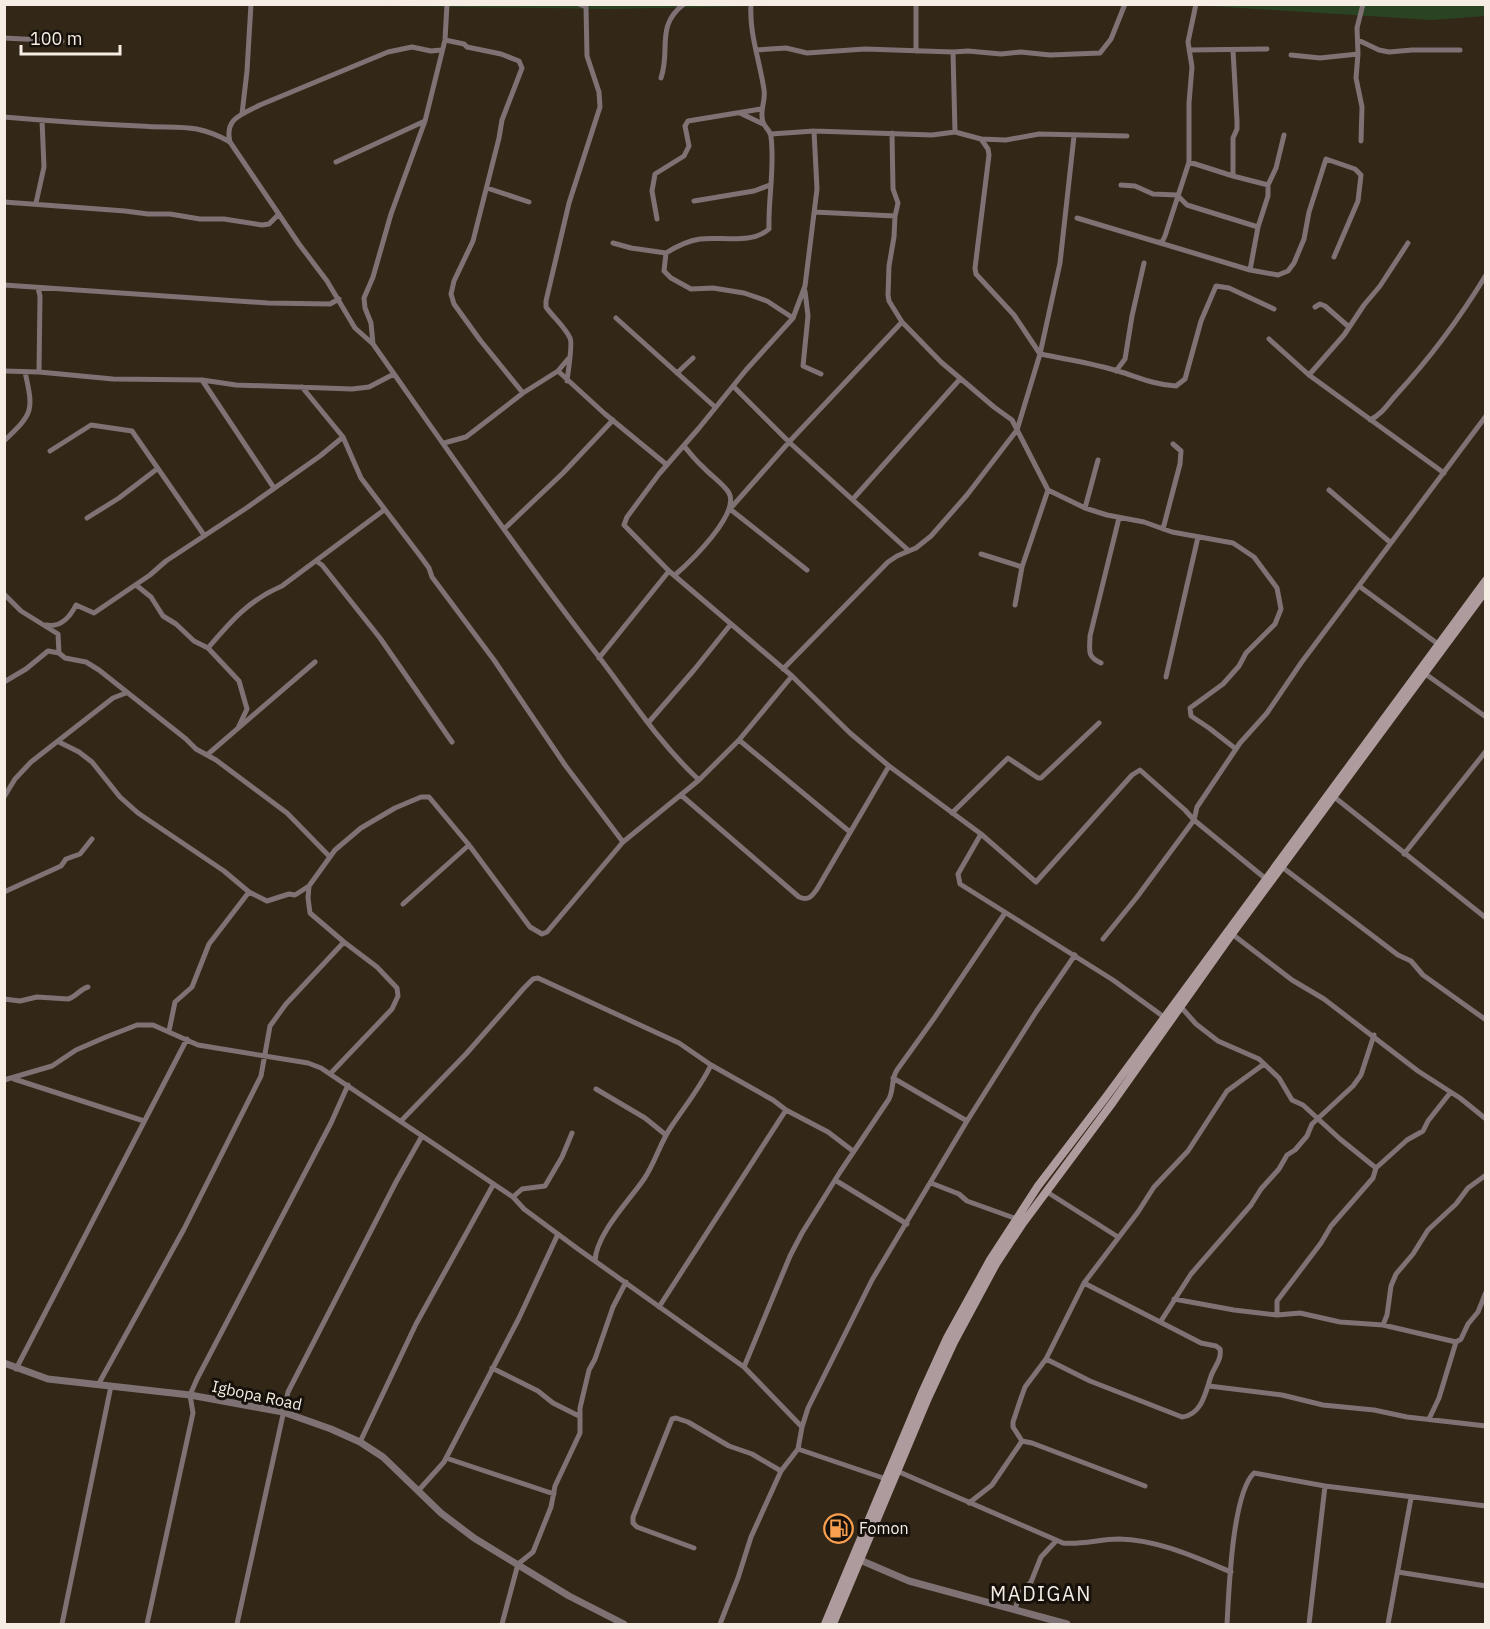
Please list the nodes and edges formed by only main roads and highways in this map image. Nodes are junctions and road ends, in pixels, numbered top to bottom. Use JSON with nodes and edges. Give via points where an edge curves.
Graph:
{"nodes":[{"id":1,"x":1485,"y":580,"type":"edge"},
{"id":2,"x":1485,"y":590,"type":"edge"},
{"id":3,"x":825,"y":1624,"type":"edge"},
{"id":4,"x":833,"y":1624,"type":"edge"}],
"edges":[{"from":1,"to":3,"type":"main road","via":[[1038,1186],[990,1260],[921,1395]]},
{"from":2,"to":4,"type":"main road","via":[[996,1264],[928,1398]]}]}
